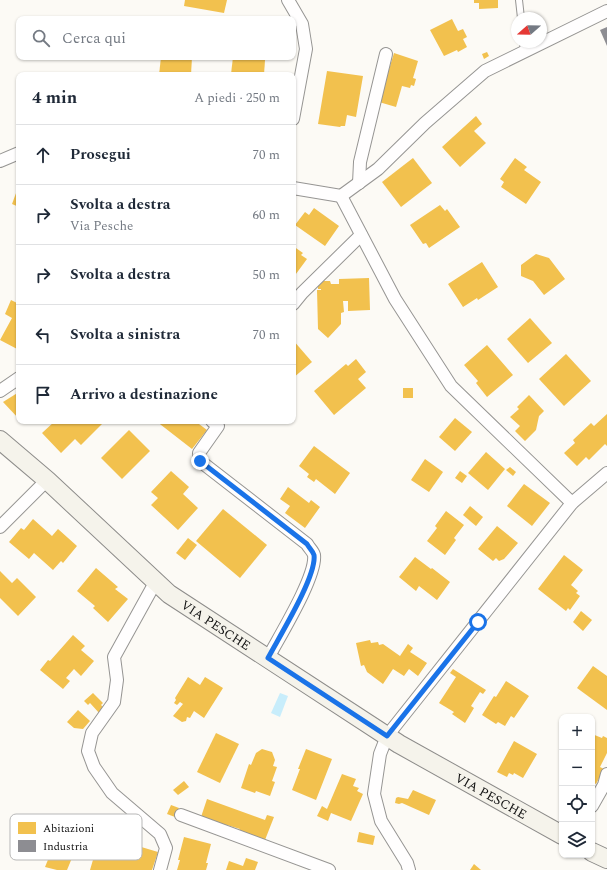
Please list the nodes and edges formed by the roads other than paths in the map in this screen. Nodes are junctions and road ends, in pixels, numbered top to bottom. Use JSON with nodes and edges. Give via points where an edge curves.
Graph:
{"nodes":[{"id":1,"x":288,"y":0,"type":"edge"},
{"id":2,"x":519,"y":0,"type":"edge"},
{"id":3,"x":607,"y":11,"type":"edge"},
{"id":4,"x":520,"y":12,"type":"edge"},
{"id":5,"x":547,"y":37,"type":"edge"},
{"id":6,"x":521,"y":48,"type":"edge"},
{"id":7,"x":386,"y":54,"type":"dead end"},
{"id":8,"x":296,"y":102,"type":"edge"},
{"id":9,"x":16,"y":154,"type":"edge"},
{"id":10,"x":0,"y":161,"type":"edge"},
{"id":11,"x":359,"y":183,"type":"junction"},
{"id":12,"x":296,"y":188,"type":"edge"},
{"id":13,"x":341,"y":196,"type":"junction"},
{"id":14,"x":361,"y":235,"type":"junction"},
{"id":15,"x":296,"y":300,"type":"edge"},
{"id":16,"x":16,"y":380,"type":"edge"},
{"id":17,"x":0,"y":390,"type":"edge"},
{"id":18,"x":216,"y":424,"type":"edge"},
{"id":19,"x":0,"y":440,"type":"edge"},
{"id":20,"x":607,"y":473,"type":"edge"},
{"id":21,"x":47,"y":480,"type":"junction"},
{"id":22,"x":572,"y":503,"type":"junction"},
{"id":23,"x":0,"y":527,"type":"edge"},
{"id":24,"x":156,"y":581,"type":"junction"},
{"id":25,"x":268,"y":658,"type":"junction"},
{"id":26,"x":387,"y":736,"type":"junction"},
{"id":27,"x":607,"y":774,"type":"edge"},
{"id":28,"x":595,"y":801,"type":"edge"},
{"id":29,"x":137,"y":814,"type":"edge"},
{"id":30,"x":181,"y":816,"type":"dead end"},
{"id":31,"x":142,"y":819,"type":"edge"},
{"id":32,"x":559,"y":833,"type":"edge"},
{"id":33,"x":595,"y":853,"type":"edge"},
{"id":34,"x":607,"y":859,"type":"edge"},
{"id":35,"x":160,"y":870,"type":"edge"},
{"id":36,"x":329,"y":870,"type":"edge"},
{"id":37,"x":409,"y":870,"type":"edge"}],
"edges":[{"from":1,"to":8,"type":"street","via":[[302,24],[306,49]]},
{"from":2,"to":4,"type":"lane"},
{"from":3,"to":5,"type":"street"},
{"from":6,"to":11,"type":"street","via":[[485,71],[425,123],[378,169]]},
{"from":7,"to":11,"type":"street","via":[[360,162]]},
{"from":9,"to":10,"type":"street"},
{"from":11,"to":13,"type":"street"},
{"from":12,"to":13,"type":"street"},
{"from":13,"to":14,"type":"street"},
{"from":14,"to":15,"type":"street"},
{"from":14,"to":22,"type":"street","via":[[394,299],[451,386]]},
{"from":16,"to":17,"type":"street"},
{"from":18,"to":25,"type":"street","via":[[218,426],[199,453],[200,461],[307,544],[314,554],[308,584]]},
{"from":19,"to":21,"type":"street","name":"VIA PESCHE"},
{"from":20,"to":22,"type":"street"},
{"from":21,"to":23,"type":"street"},
{"from":21,"to":24,"type":"street","name":"VIA PESCHE"},
{"from":22,"to":26,"type":"street"},
{"from":24,"to":25,"type":"street","name":"VIA PESCHE","via":[[169,594]]},
{"from":24,"to":29,"type":"street","via":[[114,657],[117,680],[114,702],[92,733],[88,751],[94,767],[112,793]]},
{"from":25,"to":26,"type":"street","name":"VIA PESCHE"},
{"from":26,"to":32,"type":"street","name":"VIA PESCHE"},
{"from":26,"to":37,"type":"street","via":[[380,754],[374,794],[381,821]]},
{"from":27,"to":28,"type":"street"},
{"from":30,"to":36,"type":"street"},
{"from":31,"to":35,"type":"street","via":[[160,834],[166,848]]},
{"from":33,"to":34,"type":"street"}]}
